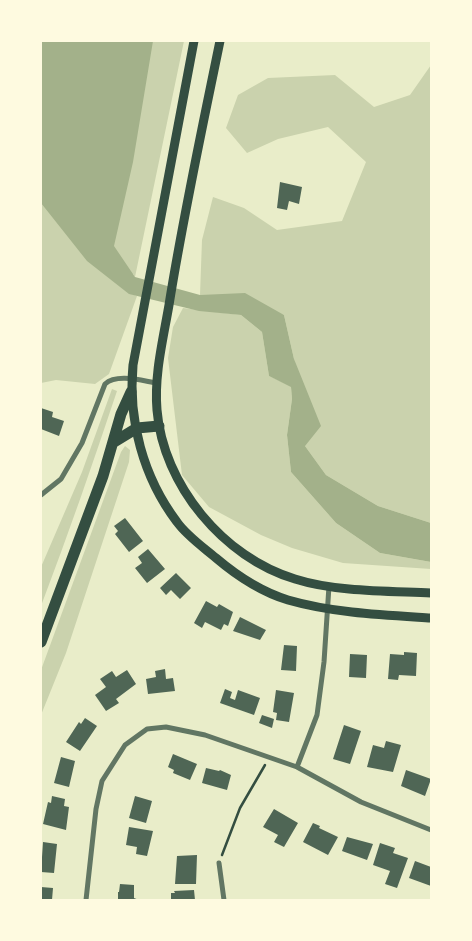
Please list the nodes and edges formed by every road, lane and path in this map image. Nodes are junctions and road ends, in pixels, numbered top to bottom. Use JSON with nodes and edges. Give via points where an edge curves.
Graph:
{"nodes":[{"id":1,"x":194,"y":41,"type":"edge"},
{"id":2,"x":220,"y":41,"type":"edge"},
{"id":3,"x":132,"y":379,"type":"junction"},
{"id":4,"x":157,"y":383,"type":"junction"},
{"id":5,"x":131,"y":392,"type":"junction"},
{"id":6,"x":159,"y":426,"type":"junction"},
{"id":7,"x":137,"y":428,"type":"junction"},
{"id":8,"x":114,"y":442,"type":"junction"},
{"id":9,"x":41,"y":495,"type":"edge"},
{"id":10,"x":329,"y":586,"type":"junction"},
{"id":11,"x":431,"y":594,"type":"edge"},
{"id":12,"x":326,"y":608,"type":"junction"},
{"id":13,"x":431,"y":618,"type":"edge"},
{"id":14,"x":41,"y":642,"type":"edge"},
{"id":15,"x":269,"y":758,"type":"junction"},
{"id":16,"x":297,"y":767,"type":"junction"},
{"id":17,"x":431,"y":830,"type":"edge"},
{"id":18,"x":219,"y":863,"type":"joint"},
{"id":19,"x":86,"y":900,"type":"edge"},
{"id":20,"x":224,"y":900,"type":"edge"}],
"edges":[{"from":1,"to":3,"type":"main road"},
{"from":2,"to":4,"type":"main road","via":[[173,276]]},
{"from":3,"to":4,"type":"street"},
{"from":3,"to":5,"type":"main road"},
{"from":3,"to":9,"type":"street","via":[[108,381],[103,386],[82,443],[61,479]]},
{"from":4,"to":6,"type":"main road"},
{"from":5,"to":7,"type":"main road"},
{"from":5,"to":8,"type":"highway"},
{"from":6,"to":7,"type":"highway"},
{"from":6,"to":10,"type":"main road","via":[[168,457],[188,498],[218,534],[239,552],[266,566],[295,579]]},
{"from":7,"to":8,"type":"highway"},
{"from":7,"to":12,"type":"main road","via":[[140,448],[153,484],[177,523],[230,571],[287,599]]},
{"from":8,"to":14,"type":"highway"},
{"from":10,"to":11,"type":"main road"},
{"from":10,"to":12,"type":"street"},
{"from":12,"to":13,"type":"main road"},
{"from":12,"to":16,"type":"street","via":[[324,662],[317,715]]},
{"from":15,"to":16,"type":"street"},
{"from":15,"to":18,"type":"path","via":[[240,808]]},
{"from":15,"to":19,"type":"street","via":[[205,735],[166,727],[147,728],[125,745],[102,781]]},
{"from":16,"to":17,"type":"street","via":[[361,802]]},
{"from":18,"to":20,"type":"street"}]}
